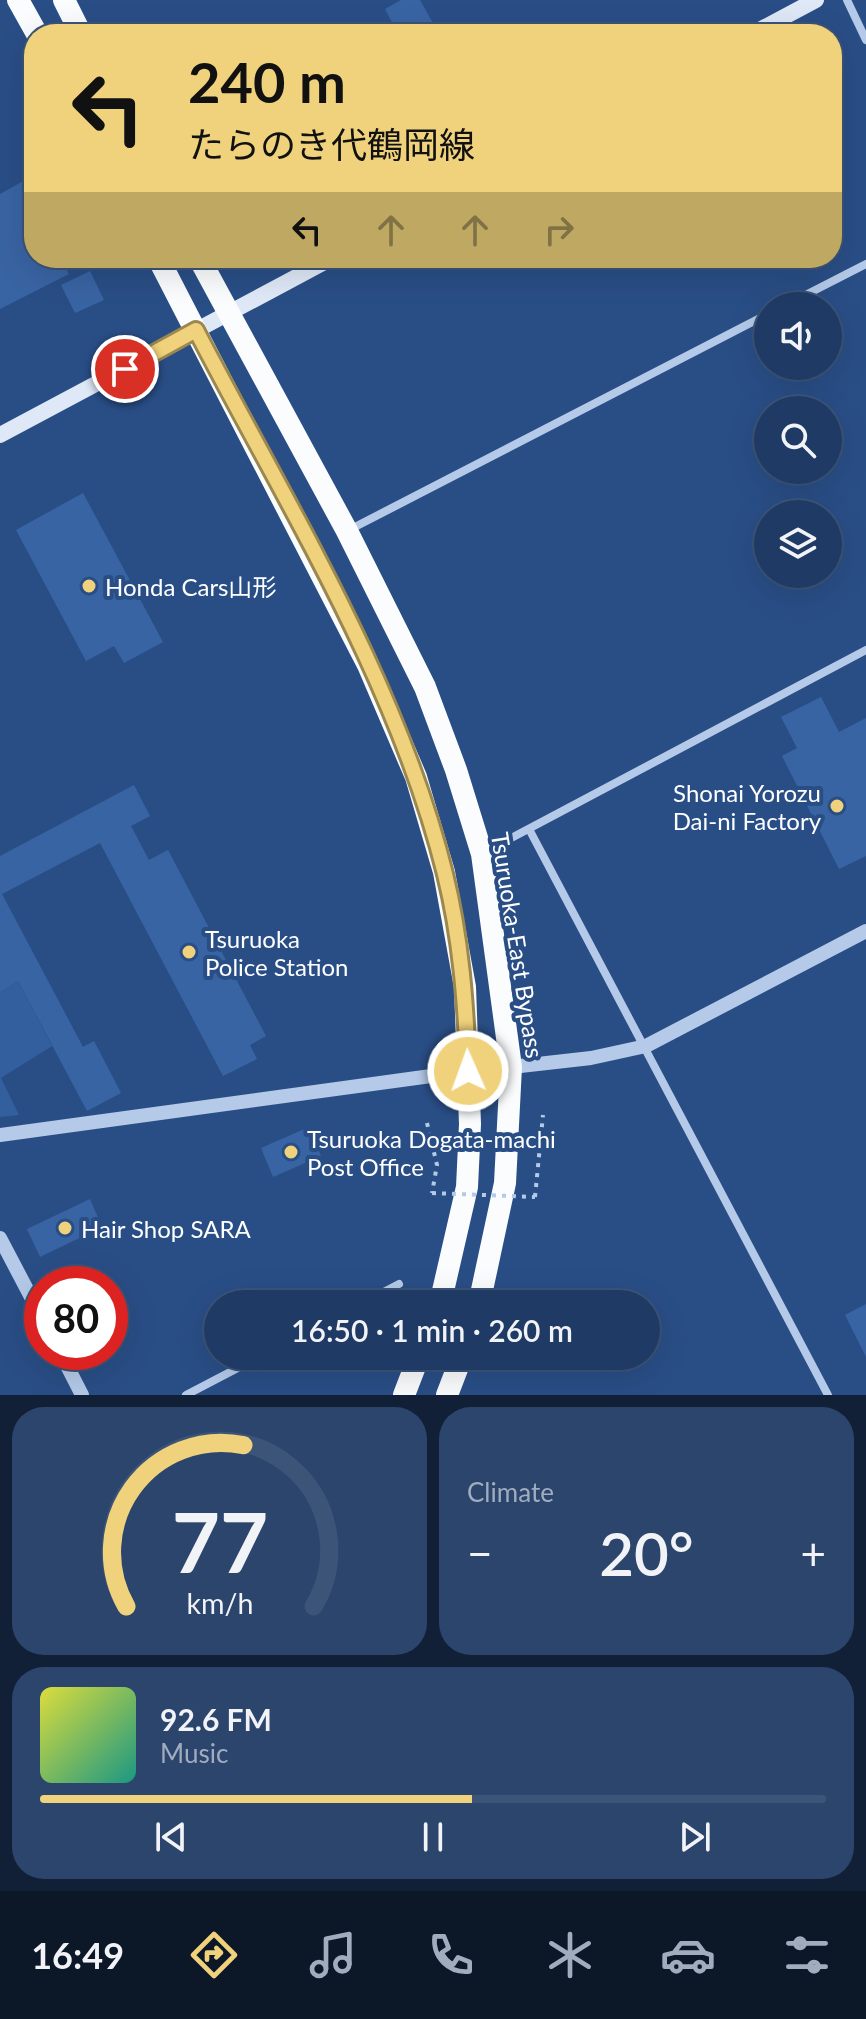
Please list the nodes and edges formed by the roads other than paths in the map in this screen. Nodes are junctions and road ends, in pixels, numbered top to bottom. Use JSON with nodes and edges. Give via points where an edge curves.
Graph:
{"nodes":[{"id":1,"x":18,"y":0,"type":"edge"},
{"id":2,"x":64,"y":0,"type":"edge"},
{"id":3,"x":816,"y":0,"type":"edge"},
{"id":4,"x":847,"y":0,"type":"edge"},
{"id":5,"x":31,"y":24,"type":"edge"},
{"id":6,"x":76,"y":24,"type":"edge"},
{"id":7,"x":771,"y":24,"type":"edge"},
{"id":8,"x":866,"y":40,"type":"edge"},
{"id":9,"x":866,"y":264,"type":"edge"},
{"id":10,"x":163,"y":268,"type":"edge"},
{"id":11,"x":204,"y":268,"type":"edge"},
{"id":12,"x":313,"y":268,"type":"edge"},
{"id":13,"x":811,"y":292,"type":"edge"},
{"id":14,"x":228,"y":312,"type":"junction"},
{"id":15,"x":754,"y":321,"type":"edge"},
{"id":16,"x":196,"y":330,"type":"junction"},
{"id":17,"x":0,"y":435,"type":"edge"},
{"id":18,"x":347,"y":531,"type":"junction"},
{"id":19,"x":866,"y":650,"type":"edge"},
{"id":20,"x":529,"y":829,"type":"junction"},
{"id":21,"x":482,"y":854,"type":"junction"},
{"id":22,"x":866,"y":931,"type":"edge"},
{"id":23,"x":646,"y":1046,"type":"junction"},
{"id":24,"x":511,"y":1067,"type":"junction"},
{"id":25,"x":468,"y":1071,"type":"junction"},
{"id":26,"x":0,"y":1135,"type":"edge"},
{"id":27,"x":0,"y":1238,"type":"edge"},
{"id":28,"x":24,"y":1284,"type":"edge"},
{"id":29,"x":399,"y":1284,"type":"dead end"},
{"id":30,"x":388,"y":1290,"type":"edge"},
{"id":31,"x":443,"y":1290,"type":"edge"},
{"id":32,"x":482,"y":1290,"type":"edge"},
{"id":33,"x":69,"y":1370,"type":"edge"},
{"id":34,"x":234,"y":1370,"type":"edge"},
{"id":35,"x":414,"y":1370,"type":"edge"},
{"id":36,"x":457,"y":1370,"type":"edge"},
{"id":37,"x":82,"y":1395,"type":"edge"},
{"id":38,"x":186,"y":1395,"type":"edge"},
{"id":39,"x":404,"y":1395,"type":"edge"},
{"id":40,"x":447,"y":1395,"type":"edge"},
{"id":41,"x":828,"y":1395,"type":"edge"}],
"edges":[{"from":1,"to":5,"type":"highway"},
{"from":2,"to":6,"type":"highway"},
{"from":3,"to":7,"type":"main road"},
{"from":4,"to":8,"type":"street"},
{"from":9,"to":13,"type":"street"},
{"from":10,"to":16,"type":"highway"},
{"from":11,"to":14,"type":"highway","name":"Tsuruoka-East Bypass"},
{"from":12,"to":14,"type":"main road"},
{"from":14,"to":16,"type":"main road"},
{"from":14,"to":18,"type":"highway","name":"Tsuruoka-East Bypass"},
{"from":15,"to":18,"type":"street"},
{"from":16,"to":17,"type":"main road"},
{"from":16,"to":25,"type":"highway","via":[[336,597],[416,777],[457,932]]},
{"from":18,"to":21,"type":"highway","name":"Tsuruoka-East Bypass","via":[[425,687]]},
{"from":19,"to":20,"type":"street"},
{"from":20,"to":21,"type":"street"},
{"from":20,"to":23,"type":"street"},
{"from":21,"to":24,"type":"highway","name":"Tsuruoka-East Bypass"},
{"from":22,"to":23,"type":"street"},
{"from":23,"to":24,"type":"street"},
{"from":23,"to":41,"type":"street"},
{"from":24,"to":25,"type":"street"},
{"from":24,"to":32,"type":"highway","name":"Tsuruoka-East Bypass","via":[[505,1183]]},
{"from":25,"to":26,"type":"street"},
{"from":25,"to":31,"type":"highway","via":[[467,1187]]},
{"from":27,"to":28,"type":"street"},
{"from":29,"to":30,"type":"street"},
{"from":33,"to":37,"type":"street"},
{"from":34,"to":38,"type":"street"},
{"from":35,"to":39,"type":"highway"},
{"from":36,"to":40,"type":"highway"}]}
